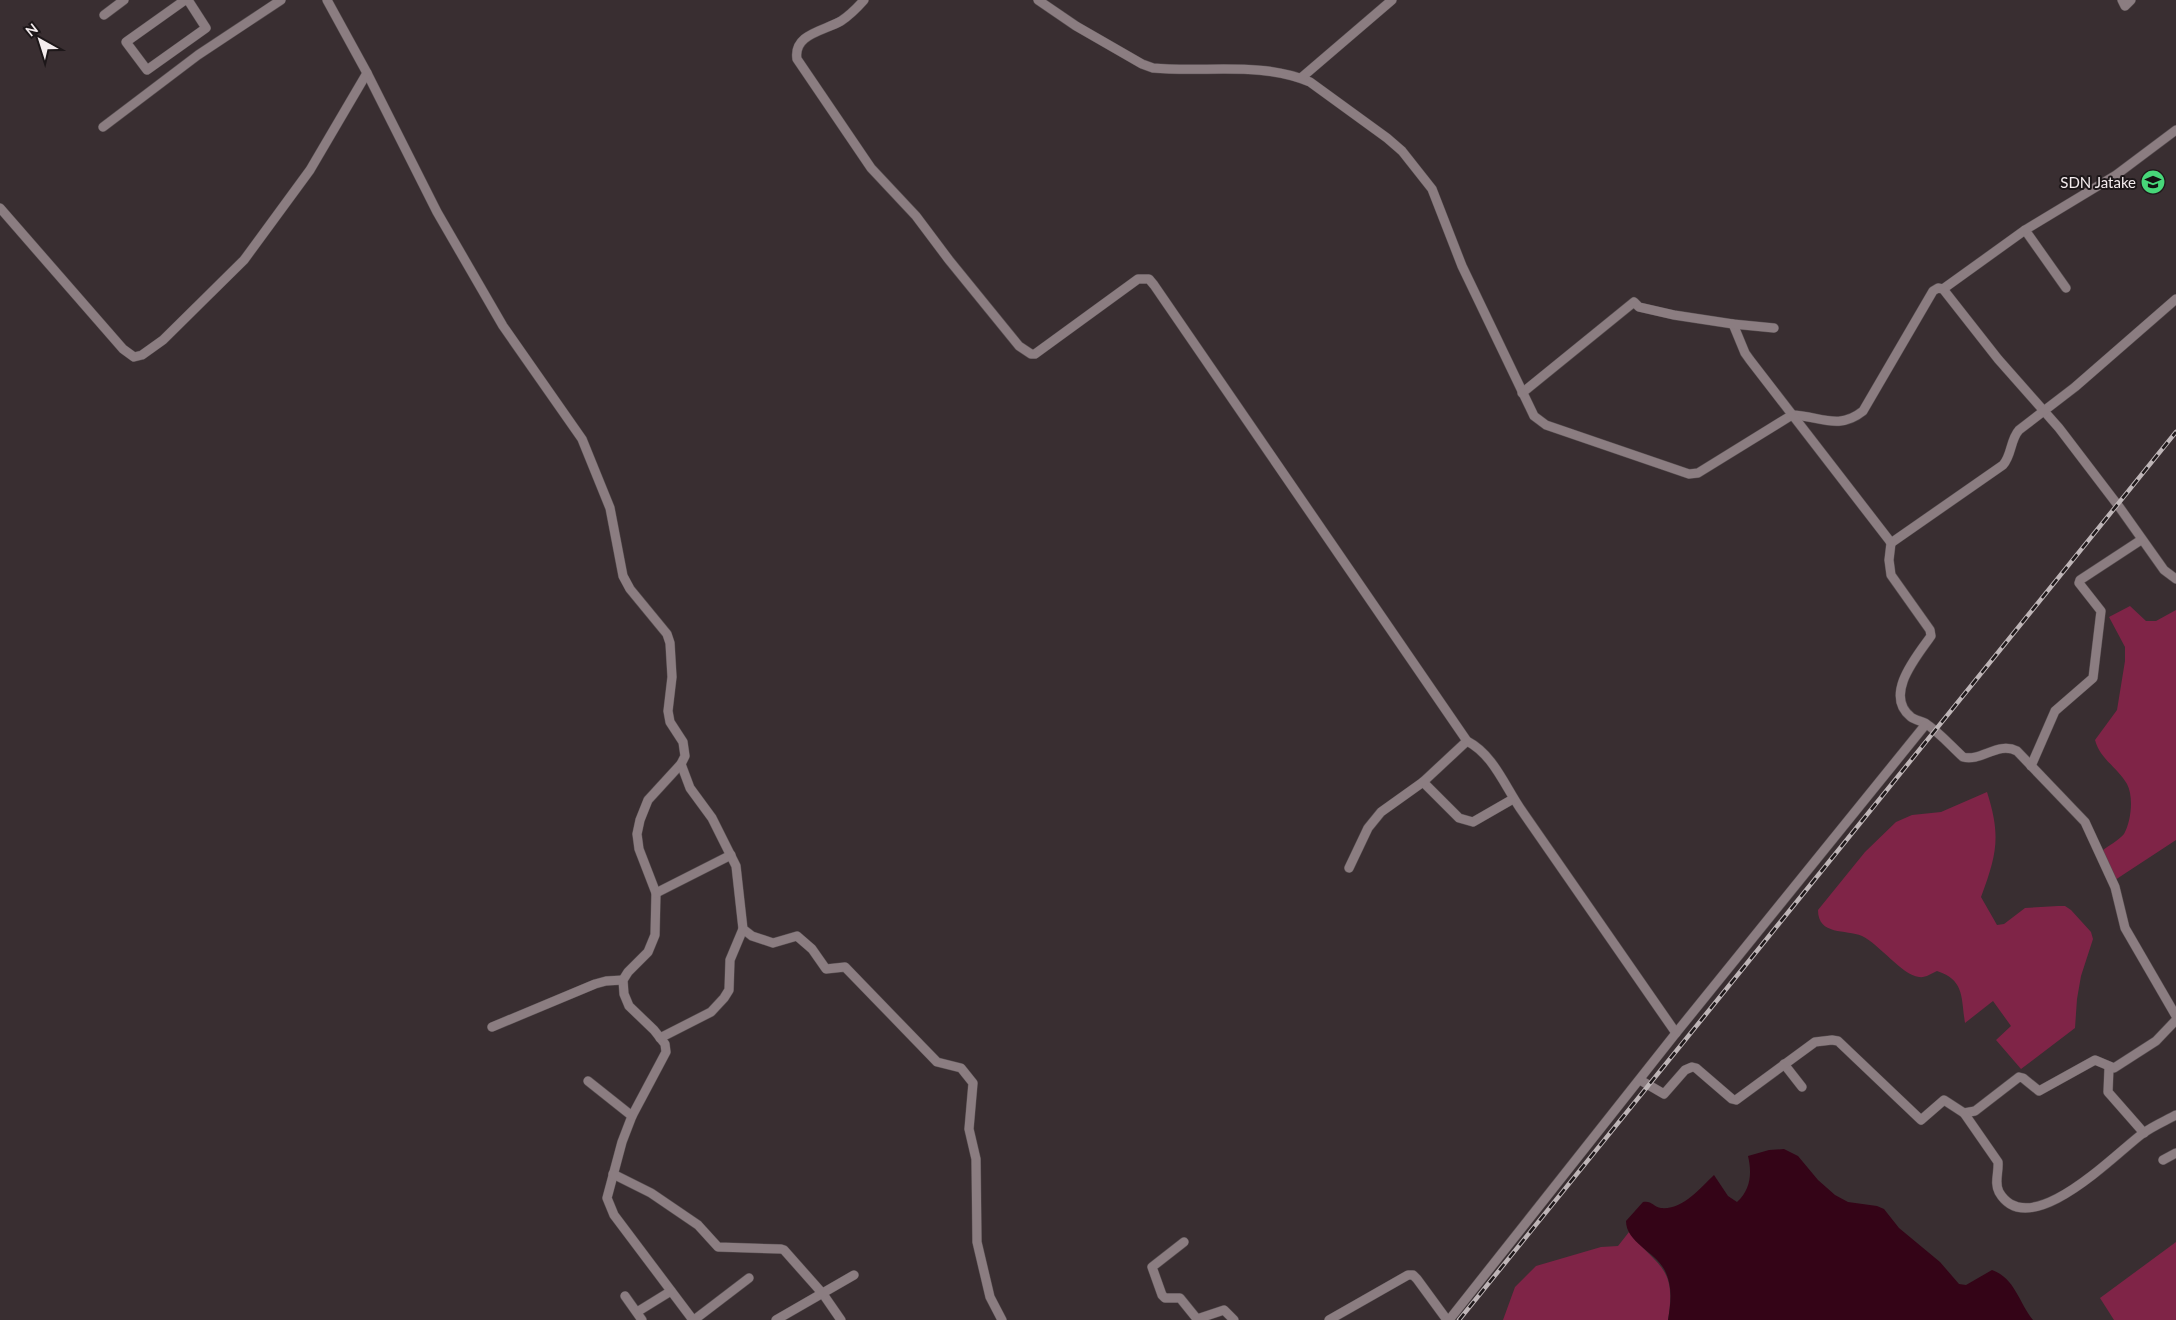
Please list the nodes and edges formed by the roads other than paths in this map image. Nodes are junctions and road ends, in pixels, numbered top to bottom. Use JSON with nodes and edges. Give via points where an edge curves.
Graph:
{"nodes":[{"id":1,"x":124,"y":0,"type":"edge"},
{"id":2,"x":186,"y":0,"type":"edge"},
{"id":3,"x":281,"y":0,"type":"edge"},
{"id":4,"x":327,"y":0,"type":"edge"},
{"id":5,"x":864,"y":0,"type":"edge"},
{"id":6,"x":1038,"y":0,"type":"edge"},
{"id":7,"x":1392,"y":0,"type":"edge"},
{"id":8,"x":104,"y":15,"type":"dead end"},
{"id":9,"x":367,"y":73,"type":"junction"},
{"id":10,"x":1301,"y":78,"type":"junction"},
{"id":11,"x":103,"y":128,"type":"dead end"},
{"id":12,"x":2176,"y":130,"type":"edge"},
{"id":13,"x":0,"y":208,"type":"edge"},
{"id":14,"x":2025,"y":230,"type":"junction"},
{"id":15,"x":2066,"y":288,"type":"dead end"},
{"id":16,"x":1943,"y":289,"type":"junction"},
{"id":17,"x":2176,"y":299,"type":"edge"},
{"id":18,"x":1733,"y":324,"type":"junction"},
{"id":19,"x":1774,"y":328,"type":"dead end"},
{"id":20,"x":1522,"y":393,"type":"junction"},
{"id":21,"x":2044,"y":410,"type":"junction"},
{"id":22,"x":1792,"y":415,"type":"junction"},
{"id":23,"x":2142,"y":540,"type":"junction"},
{"id":24,"x":1891,"y":543,"type":"junction"},
{"id":25,"x":2176,"y":579,"type":"edge"},
{"id":26,"x":1926,"y":724,"type":"junction"},
{"id":27,"x":1467,"y":740,"type":"junction"},
{"id":28,"x":681,"y":764,"type":"junction"},
{"id":29,"x":2031,"y":766,"type":"junction"},
{"id":30,"x":1423,"y":782,"type":"junction"},
{"id":31,"x":1514,"y":799,"type":"junction"},
{"id":32,"x":731,"y":855,"type":"junction"},
{"id":33,"x":1349,"y":868,"type":"dead end"},
{"id":34,"x":656,"y":893,"type":"junction"},
{"id":35,"x":742,"y":929,"type":"junction"},
{"id":36,"x":623,"y":980,"type":"junction"},
{"id":37,"x":2176,"y":1016,"type":"edge"},
{"id":38,"x":2176,"y":1020,"type":"edge"},
{"id":39,"x":492,"y":1026,"type":"dead end"},
{"id":40,"x":1676,"y":1033,"type":"junction"},
{"id":41,"x":660,"y":1038,"type":"junction"},
{"id":42,"x":1784,"y":1064,"type":"junction"},
{"id":43,"x":2109,"y":1068,"type":"junction"},
{"id":44,"x":1640,"y":1080,"type":"junction"},
{"id":45,"x":588,"y":1081,"type":"dead end"},
{"id":46,"x":1802,"y":1087,"type":"dead end"},
{"id":47,"x":1964,"y":1113,"type":"junction"},
{"id":48,"x":2176,"y":1115,"type":"edge"},
{"id":49,"x":632,"y":1116,"type":"junction"},
{"id":50,"x":2144,"y":1133,"type":"junction"},
{"id":51,"x":2176,"y":1152,"type":"edge"},
{"id":52,"x":2163,"y":1160,"type":"dead end"},
{"id":53,"x":613,"y":1174,"type":"junction"},
{"id":54,"x":1184,"y":1242,"type":"dead end"},
{"id":55,"x":854,"y":1275,"type":"dead end"},
{"id":56,"x":749,"y":1278,"type":"dead end"},
{"id":57,"x":671,"y":1291,"type":"junction"},
{"id":58,"x":823,"y":1294,"type":"junction"},
{"id":59,"x":626,"y":1296,"type":"dead end"},
{"id":60,"x":639,"y":1316,"type":"edge"},
{"id":61,"x":694,"y":1320,"type":"edge"},
{"id":62,"x":776,"y":1320,"type":"edge"},
{"id":63,"x":841,"y":1320,"type":"edge"},
{"id":64,"x":1002,"y":1320,"type":"edge"},
{"id":65,"x":1234,"y":1320,"type":"edge"},
{"id":66,"x":1329,"y":1320,"type":"edge"},
{"id":67,"x":1448,"y":1320,"type":"edge"}],
"edges":[{"from":1,"to":8,"type":"street"},
{"from":2,"to":2,"type":"street","via":[[126,42],[147,70],[206,28]]},
{"from":3,"to":11,"type":"street","via":[[198,55]]},
{"from":4,"to":9,"type":"street"},
{"from":5,"to":27,"type":"street","via":[[842,20],[807,37],[796,53],[877,175],[908,206],[1019,346],[1031,354],[1138,279],[1149,279]]},
{"from":6,"to":10,"type":"street","via":[[1084,31],[1153,68],[1244,69]]},
{"from":7,"to":10,"type":"street"},
{"from":9,"to":13,"type":"street","via":[[310,170],[244,260],[162,340],[134,358]]},
{"from":9,"to":28,"type":"street","via":[[437,212],[503,326],[588,450],[610,508],[623,576],[667,634],[670,643],[672,677],[668,711],[670,722],[686,748]]},
{"from":10,"to":20,"type":"street","via":[[1387,138],[1402,151],[1432,189],[1462,266]]},
{"from":12,"to":14,"type":"street","via":[[2116,175]]},
{"from":14,"to":15,"type":"street"},
{"from":14,"to":16,"type":"street"},
{"from":16,"to":21,"type":"street"},
{"from":16,"to":22,"type":"street","via":[[1933,291],[1864,411],[1844,422]]},
{"from":17,"to":21,"type":"street"},
{"from":18,"to":19,"type":"street"},
{"from":18,"to":20,"type":"street","via":[[1639,307],[1634,302]]},
{"from":18,"to":22,"type":"street","via":[[1745,352]]},
{"from":20,"to":22,"type":"street","via":[[1534,416],[1546,425],[1689,474],[1698,473]]},
{"from":21,"to":23,"type":"street"},
{"from":21,"to":24,"type":"street","via":[[2016,434],[2003,466]]},
{"from":22,"to":24,"type":"street"},
{"from":23,"to":25,"type":"street","via":[[2168,574]]},
{"from":23,"to":29,"type":"street","via":[[2079,582],[2101,611],[2093,678],[2055,711]]},
{"from":24,"to":26,"type":"street","via":[[1891,575],[1930,630],[1931,636],[1906,673],[1901,696],[1911,717]]},
{"from":26,"to":29,"type":"street","via":[[1962,757],[2012,748]]},
{"from":26,"to":40,"type":"street"},
{"from":27,"to":30,"type":"street"},
{"from":27,"to":31,"type":"street","via":[[1482,749]]},
{"from":28,"to":32,"type":"street","via":[[690,788],[712,818]]},
{"from":28,"to":34,"type":"street","via":[[648,800],[637,834],[639,849]]},
{"from":29,"to":37,"type":"street","via":[[2085,822],[2115,888],[2125,928]]},
{"from":30,"to":31,"type":"street","via":[[1465,822],[1473,822]]},
{"from":30,"to":33,"type":"street","via":[[1376,817]]},
{"from":31,"to":40,"type":"street"},
{"from":32,"to":34,"type":"street"},
{"from":32,"to":35,"type":"street","via":[[737,872]]},
{"from":34,"to":36,"type":"street","via":[[655,935],[648,952]]},
{"from":35,"to":41,"type":"street","via":[[730,960],[729,990],[724,998],[711,1012]]},
{"from":35,"to":64,"type":"street","via":[[773,944],[798,936],[826,969],[845,967],[937,1062],[961,1068],[973,1083],[969,1129],[976,1159],[977,1242],[990,1297]]},
{"from":36,"to":39,"type":"street","via":[[595,984]]},
{"from":36,"to":41,"type":"street","via":[[629,1006]]},
{"from":38,"to":43,"type":"street","via":[[2156,1041],[2124,1064]]},
{"from":40,"to":44,"type":"street"},
{"from":41,"to":49,"type":"street","via":[[666,1052]]},
{"from":42,"to":44,"type":"street","via":[[1736,1100],[1692,1067],[1685,1070],[1664,1094]]},
{"from":42,"to":46,"type":"street"},
{"from":42,"to":47,"type":"street","via":[[1815,1042],[1838,1041],[1920,1120],[1944,1100]]},
{"from":43,"to":47,"type":"street","via":[[2095,1060],[2039,1092],[2019,1077],[1975,1111]]},
{"from":43,"to":50,"type":"street","via":[[2108,1092]]},
{"from":44,"to":67,"type":"street"},
{"from":45,"to":49,"type":"street"},
{"from":47,"to":50,"type":"street","via":[[1998,1162],[1996,1182],[1999,1192],[2010,1204],[2025,1210],[2052,1202]]},
{"from":48,"to":50,"type":"street"},
{"from":49,"to":53,"type":"street"},
{"from":51,"to":52,"type":"street"},
{"from":53,"to":57,"type":"street","via":[[607,1198],[614,1215]]},
{"from":53,"to":58,"type":"street","via":[[651,1193],[698,1225],[718,1247],[784,1250]]},
{"from":54,"to":65,"type":"street","via":[[1152,1266],[1162,1294],[1165,1298],[1180,1298],[1197,1319],[1224,1310]]},
{"from":55,"to":58,"type":"street"},
{"from":56,"to":61,"type":"street"},
{"from":57,"to":60,"type":"street"},
{"from":57,"to":61,"type":"street"},
{"from":58,"to":62,"type":"street"},
{"from":58,"to":63,"type":"street"},
{"from":59,"to":60,"type":"street"},
{"from":66,"to":67,"type":"street","via":[[1408,1275],[1417,1279]]}]}
